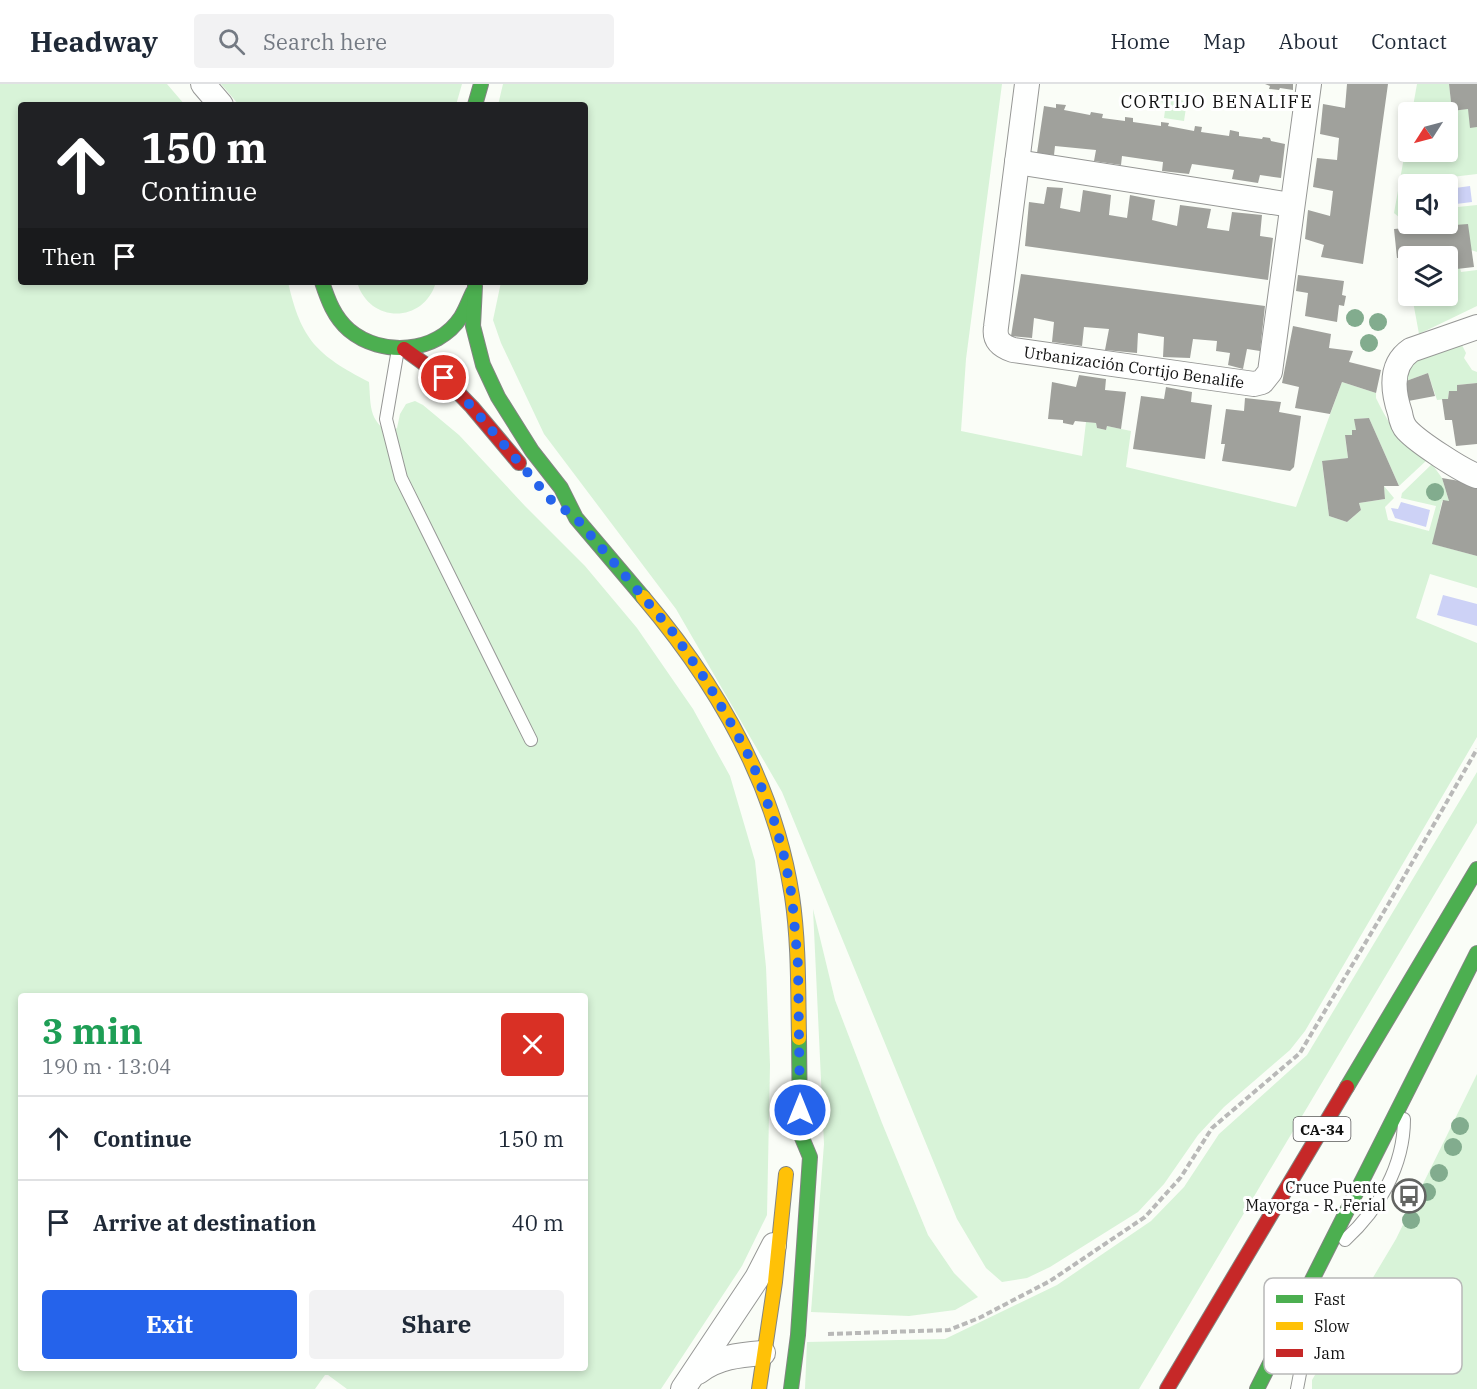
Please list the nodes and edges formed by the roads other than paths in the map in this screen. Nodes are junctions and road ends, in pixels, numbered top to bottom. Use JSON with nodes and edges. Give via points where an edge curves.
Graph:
{"nodes":[{"id":1,"x":202,"y":84,"type":"edge"},
{"id":2,"x":481,"y":84,"type":"edge"},
{"id":3,"x":1027,"y":84,"type":"edge"},
{"id":4,"x":1309,"y":84,"type":"edge"},
{"id":5,"x":218,"y":102,"type":"edge"},
{"id":6,"x":476,"y":102,"type":"edge"},
{"id":7,"x":1017,"y":162,"type":"junction"},
{"id":8,"x":1291,"y":205,"type":"junction"},
{"id":9,"x":322,"y":285,"type":"edge"},
{"id":10,"x":475,"y":285,"type":"edge"},
{"id":11,"x":475,"y":285,"type":"edge"},
{"id":12,"x":1477,"y":327,"type":"edge"},
{"id":13,"x":401,"y":349,"type":"junction"},
{"id":14,"x":528,"y":474,"type":"dead end"},
{"id":15,"x":1477,"y":476,"type":"edge"},
{"id":16,"x":550,"y":499,"type":"dead end"},
{"id":17,"x":576,"y":518,"type":"junction"},
{"id":18,"x":531,"y":740,"type":"dead end"},
{"id":19,"x":1477,"y":869,"type":"edge"},
{"id":20,"x":1477,"y":953,"type":"edge"},
{"id":21,"x":1404,"y":1097,"type":"junction"},
{"id":22,"x":800,"y":1133,"type":"junction"},
{"id":23,"x":781,"y":1232,"type":"junction"},
{"id":24,"x":1323,"y":1259,"type":"junction"},
{"id":25,"x":1313,"y":1278,"type":"edge"},
{"id":26,"x":1319,"y":1278,"type":"edge"},
{"id":27,"x":770,"y":1359,"type":"junction"},
{"id":28,"x":1265,"y":1374,"type":"edge"},
{"id":29,"x":1299,"y":1374,"type":"edge"},
{"id":30,"x":688,"y":1382,"type":"edge"},
{"id":31,"x":759,"y":1389,"type":"edge"},
{"id":32,"x":791,"y":1389,"type":"edge"},
{"id":33,"x":1167,"y":1389,"type":"edge"},
{"id":34,"x":1257,"y":1389,"type":"edge"},
{"id":35,"x":1296,"y":1389,"type":"edge"}],
"edges":[{"from":1,"to":5,"type":"street"},
{"from":2,"to":6,"type":"main road"},
{"from":3,"to":7,"type":"street"},
{"from":4,"to":8,"type":"street","name":"Urbanización Cortijo Benalife"},
{"from":7,"to":8,"type":"street"},
{"from":7,"to":8,"type":"street","name":"Urbanización Cortijo Benalife","via":[[995,333],[1002,346],[1013,350],[1259,384],[1270,372]]},
{"from":9,"to":13,"type":"main road","via":[[332,312],[344,327],[376,346]]},
{"from":10,"to":13,"type":"main road","via":[[465,312],[447,333]]},
{"from":11,"to":17,"type":"main road","via":[[473,326],[483,365],[515,426],[561,488]]},
{"from":12,"to":15,"type":"street","via":[[1404,354],[1394,375],[1398,408],[1407,430],[1463,471]]},
{"from":13,"to":14,"type":"main road","via":[[444,378]]},
{"from":13,"to":18,"type":"lane","via":[[386,419],[401,478]]},
{"from":16,"to":17,"type":"main road"},
{"from":17,"to":22,"type":"main road","via":[[672,631],[707,682],[759,778],[779,837],[792,897],[798,965]]},
{"from":19,"to":33,"type":"main road","number":"CA-34"},
{"from":20,"to":21,"type":"main road"},
{"from":21,"to":24,"type":"main road"},
{"from":21,"to":24,"type":"lane","via":[[1402,1151],[1387,1186],[1353,1233]]},
{"from":22,"to":23,"type":"main road","via":[[790,1154]]},
{"from":22,"to":32,"type":"main road","via":[[810,1157]]},
{"from":23,"to":27,"type":"main road","via":[[769,1323]]},
{"from":23,"to":30,"type":"street","via":[[757,1278]]},
{"from":24,"to":25,"type":"main road"},
{"from":24,"to":26,"type":"lane"},
{"from":27,"to":30,"type":"street","via":[[726,1357],[708,1364]]},
{"from":27,"to":31,"type":"main road"},
{"from":28,"to":34,"type":"main road"},
{"from":29,"to":35,"type":"lane"}]}
